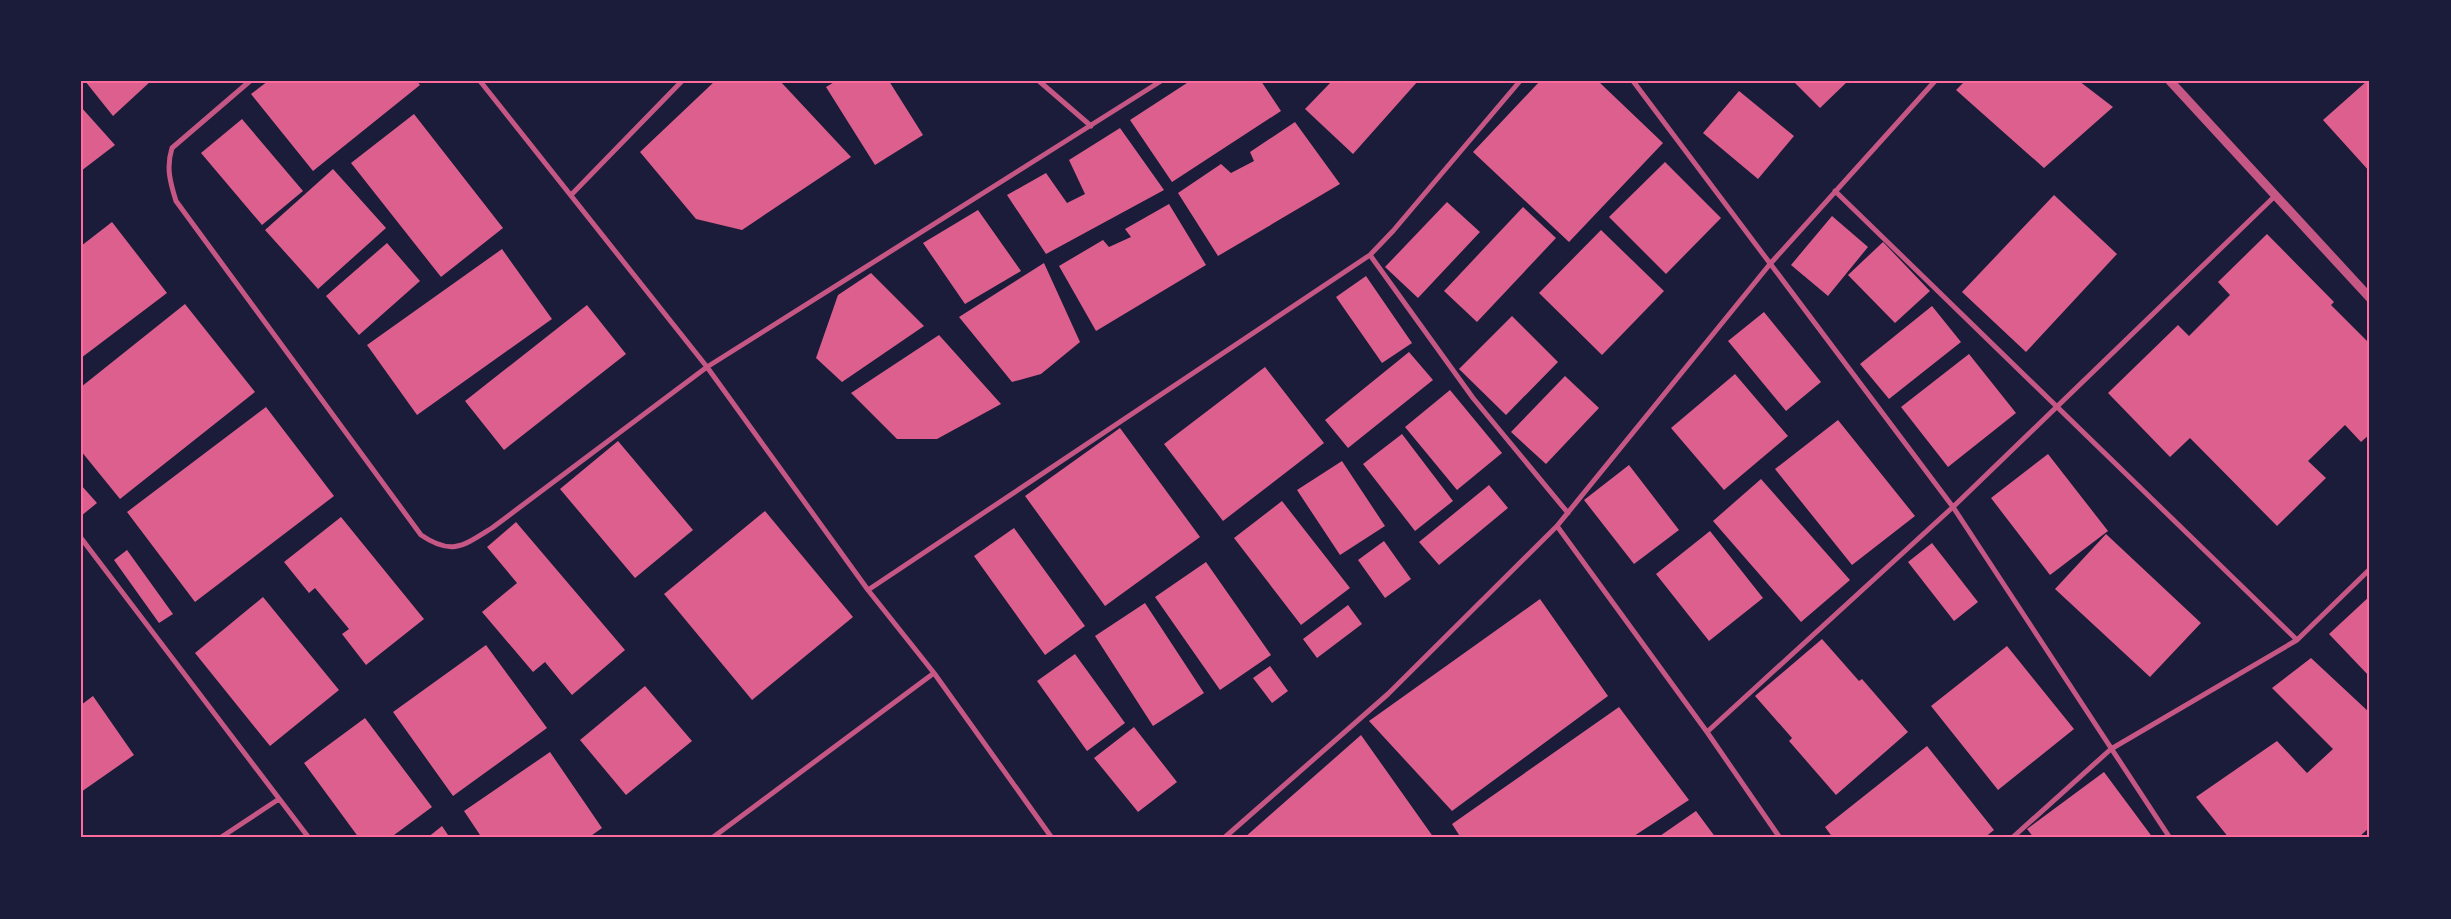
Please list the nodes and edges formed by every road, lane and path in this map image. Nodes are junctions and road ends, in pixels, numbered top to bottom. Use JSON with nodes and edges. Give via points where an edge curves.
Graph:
{"nodes":[{"id":1,"x":250,"y":81,"type":"edge"},
{"id":2,"x":480,"y":81,"type":"edge"},
{"id":3,"x":682,"y":81,"type":"edge"},
{"id":4,"x":1039,"y":81,"type":"edge"},
{"id":5,"x":1161,"y":81,"type":"edge"},
{"id":6,"x":1520,"y":81,"type":"edge"},
{"id":7,"x":1633,"y":81,"type":"edge"},
{"id":8,"x":1935,"y":81,"type":"edge"},
{"id":9,"x":2170,"y":81,"type":"edge"},
{"id":10,"x":1091,"y":126,"type":"junction"},
{"id":11,"x":1835,"y":191,"type":"junction"},
{"id":12,"x":572,"y":194,"type":"junction"},
{"id":13,"x":2276,"y":194,"type":"junction"},
{"id":14,"x":1370,"y":255,"type":"junction"},
{"id":15,"x":1770,"y":264,"type":"junction"},
{"id":16,"x":2370,"y":298,"type":"edge"},
{"id":17,"x":707,"y":367,"type":"junction"},
{"id":18,"x":2058,"y":407,"type":"junction"},
{"id":19,"x":1953,"y":508,"type":"junction"},
{"id":20,"x":1568,"y":514,"type":"junction"},
{"id":21,"x":1557,"y":526,"type":"junction"},
{"id":22,"x":81,"y":538,"type":"edge"},
{"id":23,"x":2370,"y":569,"type":"edge"},
{"id":24,"x":868,"y":590,"type":"junction"},
{"id":25,"x":2296,"y":640,"type":"junction"},
{"id":26,"x":934,"y":673,"type":"junction"},
{"id":27,"x":1707,"y":732,"type":"junction"},
{"id":28,"x":2111,"y":749,"type":"junction"},
{"id":29,"x":279,"y":799,"type":"junction"},
{"id":30,"x":220,"y":838,"type":"edge"},
{"id":31,"x":308,"y":838,"type":"edge"},
{"id":32,"x":712,"y":838,"type":"edge"},
{"id":33,"x":1052,"y":838,"type":"edge"},
{"id":34,"x":1224,"y":838,"type":"edge"},
{"id":35,"x":1780,"y":838,"type":"edge"},
{"id":36,"x":2012,"y":838,"type":"edge"},
{"id":37,"x":2170,"y":838,"type":"edge"}],
"edges":[{"from":1,"to":17,"type":"street","via":[[172,148],[168,176],[176,201],[421,535],[436,546],[462,546],[492,528]]},
{"from":2,"to":12,"type":"street"},
{"from":3,"to":12,"type":"street"},
{"from":4,"to":10,"type":"street"},
{"from":5,"to":10,"type":"street"},
{"from":6,"to":14,"type":"street","via":[[1394,231]]},
{"from":7,"to":15,"type":"street"},
{"from":8,"to":11,"type":"street"},
{"from":9,"to":13,"type":"street"},
{"from":10,"to":17,"type":"street"},
{"from":11,"to":15,"type":"street"},
{"from":11,"to":18,"type":"street"},
{"from":12,"to":17,"type":"street"},
{"from":13,"to":16,"type":"street"},
{"from":13,"to":18,"type":"street"},
{"from":14,"to":20,"type":"street","via":[[1473,398]]},
{"from":14,"to":24,"type":"street"},
{"from":15,"to":19,"type":"street"},
{"from":15,"to":20,"type":"street"},
{"from":17,"to":24,"type":"street"},
{"from":18,"to":19,"type":"street"},
{"from":18,"to":25,"type":"street"},
{"from":19,"to":27,"type":"street"},
{"from":19,"to":28,"type":"street"},
{"from":20,"to":21,"type":"street"},
{"from":21,"to":27,"type":"street"},
{"from":21,"to":34,"type":"street","via":[[1388,694]]},
{"from":22,"to":29,"type":"street"},
{"from":23,"to":25,"type":"street"},
{"from":24,"to":26,"type":"street"},
{"from":25,"to":28,"type":"street"},
{"from":26,"to":32,"type":"street"},
{"from":26,"to":33,"type":"street"},
{"from":27,"to":35,"type":"street"},
{"from":28,"to":36,"type":"street"},
{"from":28,"to":37,"type":"street"},
{"from":29,"to":30,"type":"street"},
{"from":29,"to":31,"type":"street"}]}
